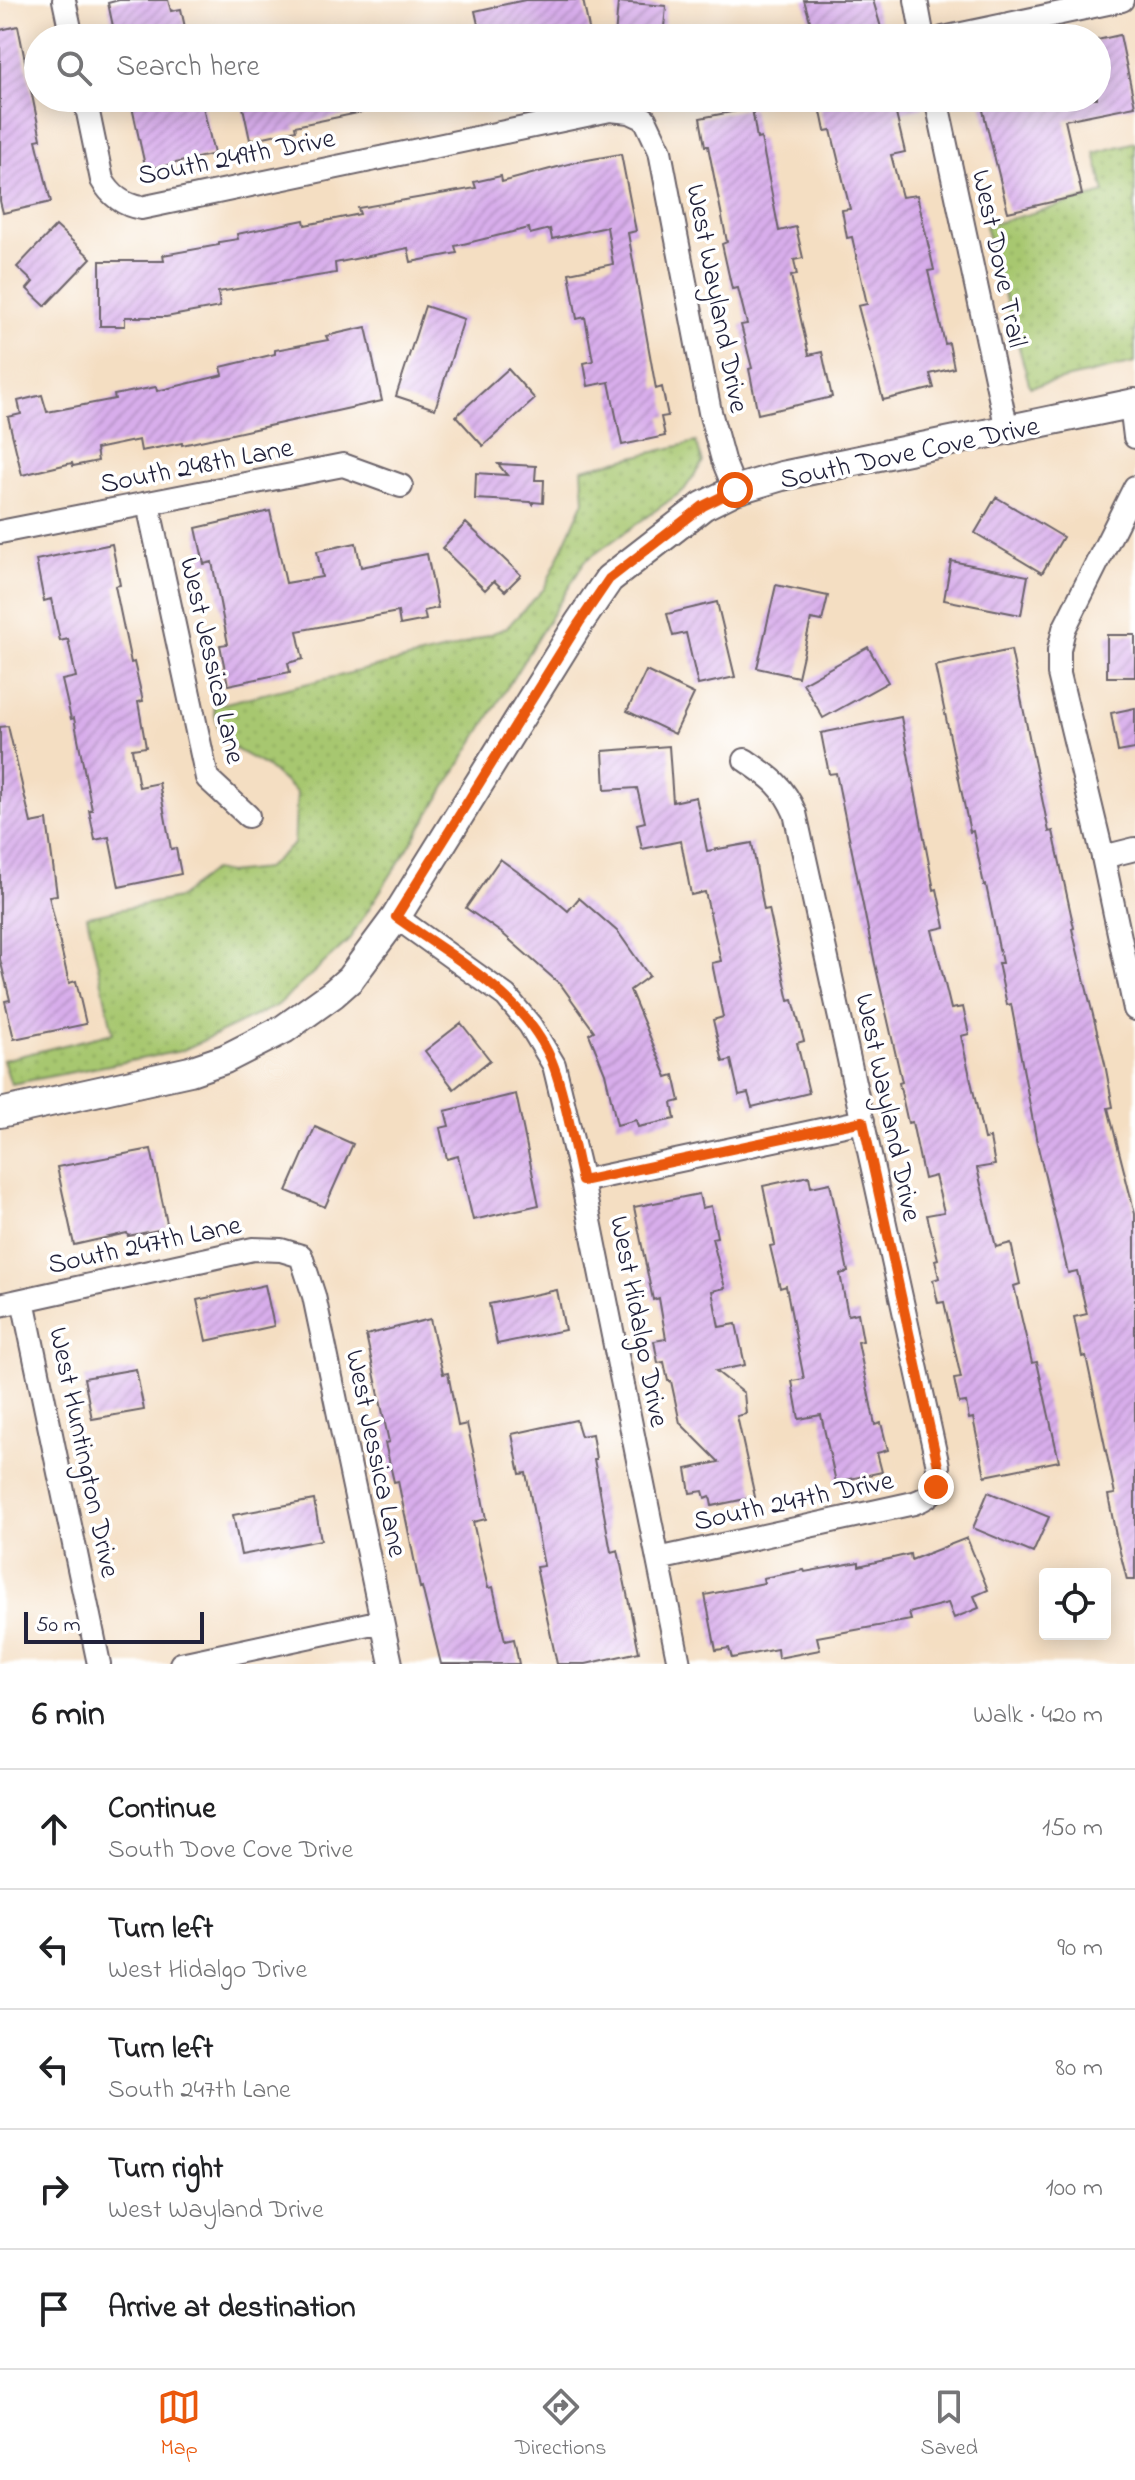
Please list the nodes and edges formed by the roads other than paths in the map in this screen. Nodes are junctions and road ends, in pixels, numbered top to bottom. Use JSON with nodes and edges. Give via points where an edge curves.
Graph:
{"nodes":[{"id":1,"x":64,"y":0,"type":"edge"},
{"id":2,"x":916,"y":0,"type":"edge"},
{"id":3,"x":1122,"y":0,"type":"edge"},
{"id":4,"x":69,"y":24,"type":"edge"},
{"id":5,"x":920,"y":24,"type":"edge"},
{"id":6,"x":1009,"y":24,"type":"edge"},
{"id":7,"x":88,"y":112,"type":"edge"},
{"id":8,"x":600,"y":112,"type":"edge"},
{"id":9,"x":630,"y":112,"type":"edge"},
{"id":10,"x":939,"y":112,"type":"edge"},
{"id":11,"x":645,"y":119,"type":"joint"},
{"id":12,"x":1133,"y":403,"type":"edge"},
{"id":13,"x":1007,"y":430,"type":"junction"},
{"id":14,"x":1135,"y":437,"type":"edge"},
{"id":15,"x":401,"y":486,"type":"dead end"},
{"id":16,"x":1135,"y":487,"type":"edge"},
{"id":17,"x":735,"y":490,"type":"junction"},
{"id":18,"x":148,"y":504,"type":"junction"},
{"id":19,"x":0,"y":532,"type":"edge"},
{"id":20,"x":745,"y":760,"type":"dead end"},
{"id":21,"x":248,"y":816,"type":"dead end"},
{"id":22,"x":1135,"y":849,"type":"edge"},
{"id":23,"x":1103,"y":857,"type":"junction"},
{"id":24,"x":396,"y":917,"type":"junction"},
{"id":25,"x":1135,"y":1009,"type":"edge"},
{"id":26,"x":0,"y":1113,"type":"edge"},
{"id":27,"x":863,"y":1121,"type":"junction"},
{"id":28,"x":582,"y":1181,"type":"junction"},
{"id":29,"x":301,"y":1256,"type":"joint"},
{"id":30,"x":23,"y":1300,"type":"junction"},
{"id":31,"x":0,"y":1305,"type":"edge"},
{"id":32,"x":936,"y":1487,"type":"joint"},
{"id":33,"x":658,"y":1559,"type":"junction"},
{"id":34,"x":382,"y":1621,"type":"junction"},
{"id":35,"x":99,"y":1664,"type":"edge"},
{"id":36,"x":181,"y":1664,"type":"edge"},
{"id":37,"x":391,"y":1664,"type":"edge"},
{"id":38,"x":679,"y":1664,"type":"edge"}],
"edges":[{"from":1,"to":4,"type":"street"},
{"from":2,"to":5,"type":"street"},
{"from":3,"to":6,"type":"street"},
{"from":7,"to":8,"type":"street","name":"South 249th Drive","via":[[102,180],[120,201],[141,208]]},
{"from":9,"to":11,"type":"street","name":"South 249th Drive"},
{"from":10,"to":13,"type":"street","name":"West Dove Trail"},
{"from":11,"to":17,"type":"street","name":"West Wayland Drive","via":[[660,151],[710,412]]},
{"from":12,"to":13,"type":"street","name":"South Dove Cove Drive"},
{"from":12,"to":14,"type":"street"},
{"from":13,"to":17,"type":"street","name":"South Dove Cove Drive"},
{"from":15,"to":18,"type":"street","name":"South 248th Lane","via":[[343,465]]},
{"from":16,"to":23,"type":"street","via":[[1064,629],[1059,650],[1059,674]]},
{"from":17,"to":24,"type":"street","name":"South Dove Cove Drive","via":[[703,506],[609,579]]},
{"from":18,"to":19,"type":"street","name":"South 248th Lane"},
{"from":18,"to":21,"type":"street","name":"West Jessica Lane","via":[[207,778]]},
{"from":20,"to":27,"type":"street","name":"West Wayland Drive","via":[[773,778],[795,813]]},
{"from":22,"to":23,"type":"street"},
{"from":23,"to":25,"type":"street"},
{"from":24,"to":26,"type":"street","name":"South Dove Cove Drive","via":[[333,994],[284,1029],[225,1059]]},
{"from":24,"to":28,"type":"street","name":"West Hidalgo Drive","via":[[506,996],[530,1025],[554,1065]]},
{"from":27,"to":28,"type":"street"},
{"from":27,"to":32,"type":"street","name":"West Wayland Drive","via":[[938,1466]]},
{"from":28,"to":33,"type":"street","name":"West Hidalgo Drive"},
{"from":29,"to":30,"type":"street","name":"South 247th Lane","via":[[253,1249]]},
{"from":29,"to":34,"type":"street","name":"West Jessica Lane","via":[[314,1296]]},
{"from":30,"to":31,"type":"street","name":"South 247th Lane"},
{"from":30,"to":35,"type":"street","name":"West Huntington Drive"},
{"from":32,"to":33,"type":"street","name":"South 247th Drive","via":[[928,1498],[914,1503]]},
{"from":33,"to":38,"type":"street","name":"West Hidalgo Drive"},
{"from":34,"to":36,"type":"street"},
{"from":34,"to":37,"type":"street","name":"West Jessica Lane"}]}
